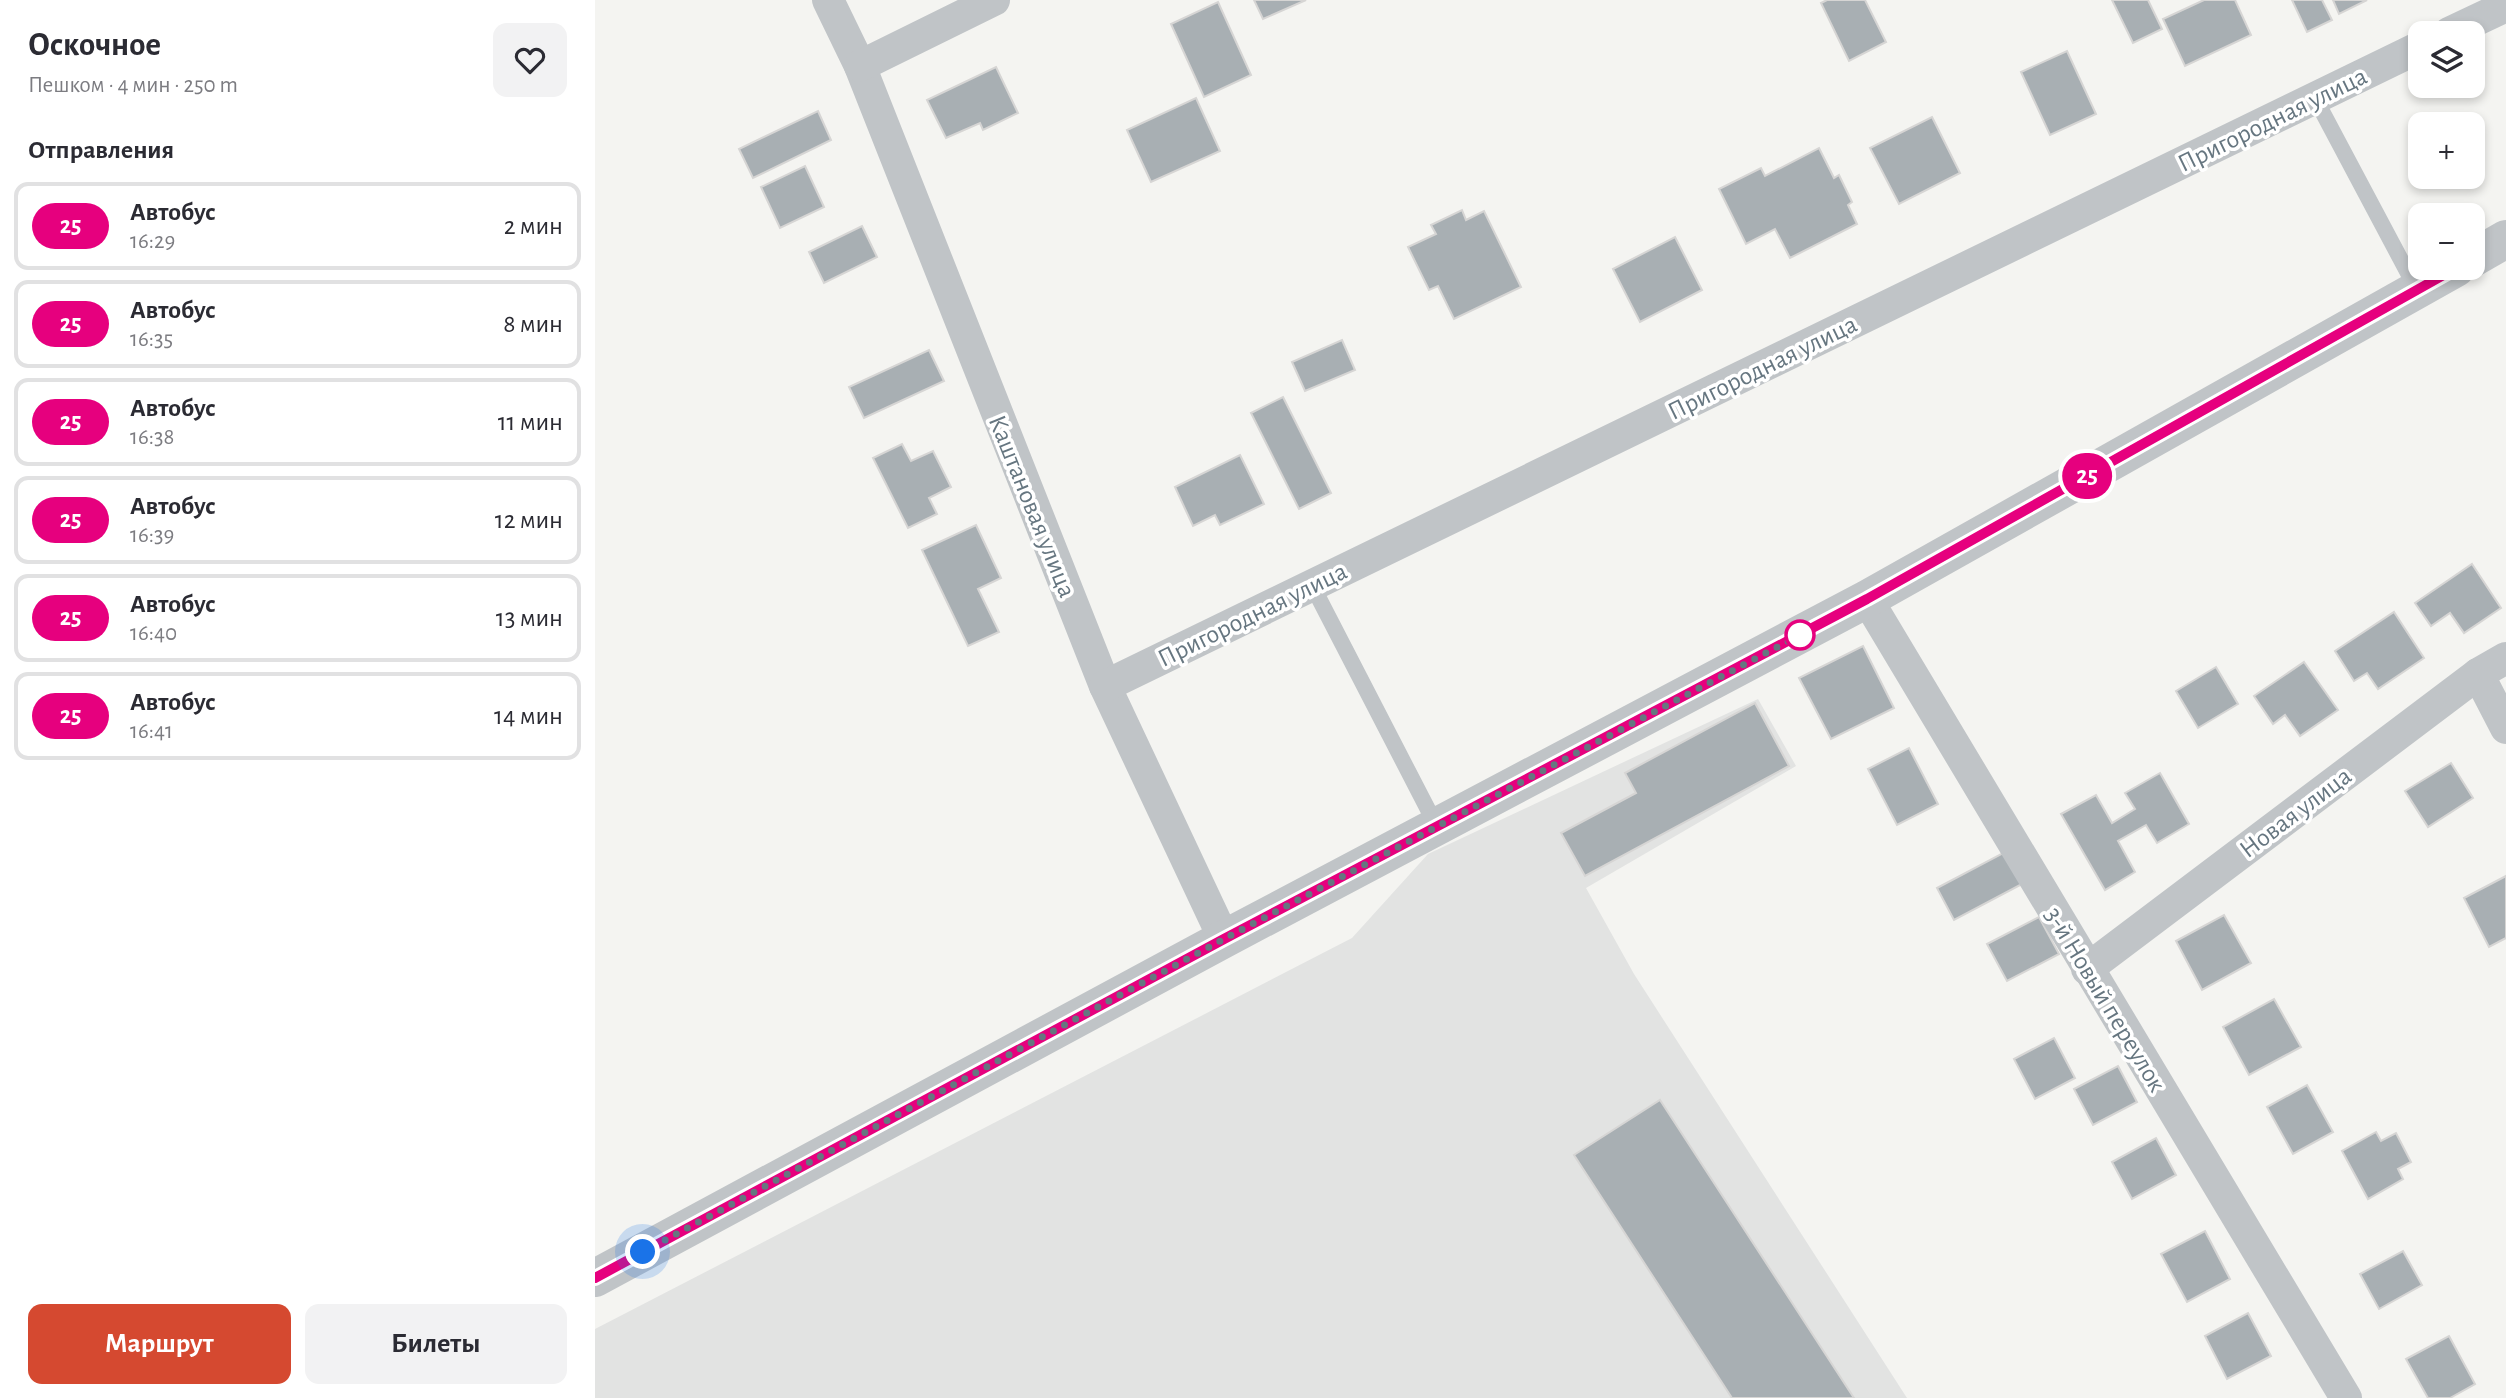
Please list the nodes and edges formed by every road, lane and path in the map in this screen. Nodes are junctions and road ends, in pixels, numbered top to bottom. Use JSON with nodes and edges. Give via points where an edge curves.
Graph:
{"nodes":[{"id":1,"x":828,"y":0,"type":"edge"},
{"id":2,"x":994,"y":0,"type":"edge"},
{"id":3,"x":2506,"y":6,"type":"edge"},
{"id":4,"x":2474,"y":21,"type":"edge"},
{"id":5,"x":2408,"y":53,"type":"edge"},
{"id":6,"x":860,"y":66,"type":"junction"},
{"id":7,"x":2315,"y":98,"type":"junction"},
{"id":8,"x":2506,"y":239,"type":"edge"},
{"id":9,"x":2485,"y":251,"type":"edge"},
{"id":10,"x":2435,"y":280,"type":"edge"},
{"id":11,"x":2417,"y":290,"type":"junction"},
{"id":12,"x":1312,"y":585,"type":"junction"},
{"id":13,"x":1867,"y":599,"type":"junction"},
{"id":14,"x":2506,"y":658,"type":"edge"},
{"id":15,"x":2478,"y":674,"type":"junction"},
{"id":16,"x":1105,"y":686,"type":"junction"},
{"id":17,"x":2506,"y":728,"type":"edge"},
{"id":18,"x":1437,"y":827,"type":"junction"},
{"id":19,"x":1224,"y":939,"type":"junction"},
{"id":20,"x":2087,"y":969,"type":"junction"},
{"id":21,"x":595,"y":1278,"type":"edge"},
{"id":22,"x":2346,"y":1398,"type":"edge"}],
"edges":[{"from":1,"to":6,"type":"street","name":"Каштановая улица"},
{"from":2,"to":6,"type":"street"},
{"from":3,"to":4,"type":"street"},
{"from":5,"to":7,"type":"street","name":"Пригородная улица"},
{"from":6,"to":16,"type":"street","name":"Каштановая улица"},
{"from":7,"to":11,"type":"lane"},
{"from":7,"to":12,"type":"street","name":"Пригородная улица"},
{"from":8,"to":9,"type":"street"},
{"from":10,"to":11,"type":"street"},
{"from":11,"to":13,"type":"street"},
{"from":12,"to":16,"type":"street","name":"Пригородная улица"},
{"from":12,"to":18,"type":"lane"},
{"from":13,"to":18,"type":"street"},
{"from":13,"to":20,"type":"street","name":"3-й Новый переулок"},
{"from":14,"to":15,"type":"street","name":"Новая улица"},
{"from":15,"to":17,"type":"street"},
{"from":15,"to":20,"type":"street","name":"Новая улица"},
{"from":16,"to":19,"type":"street","name":"Каштановая улица"},
{"from":18,"to":19,"type":"street"},
{"from":19,"to":21,"type":"street"},
{"from":20,"to":22,"type":"street","name":"3-й Новый переулок"}]}
